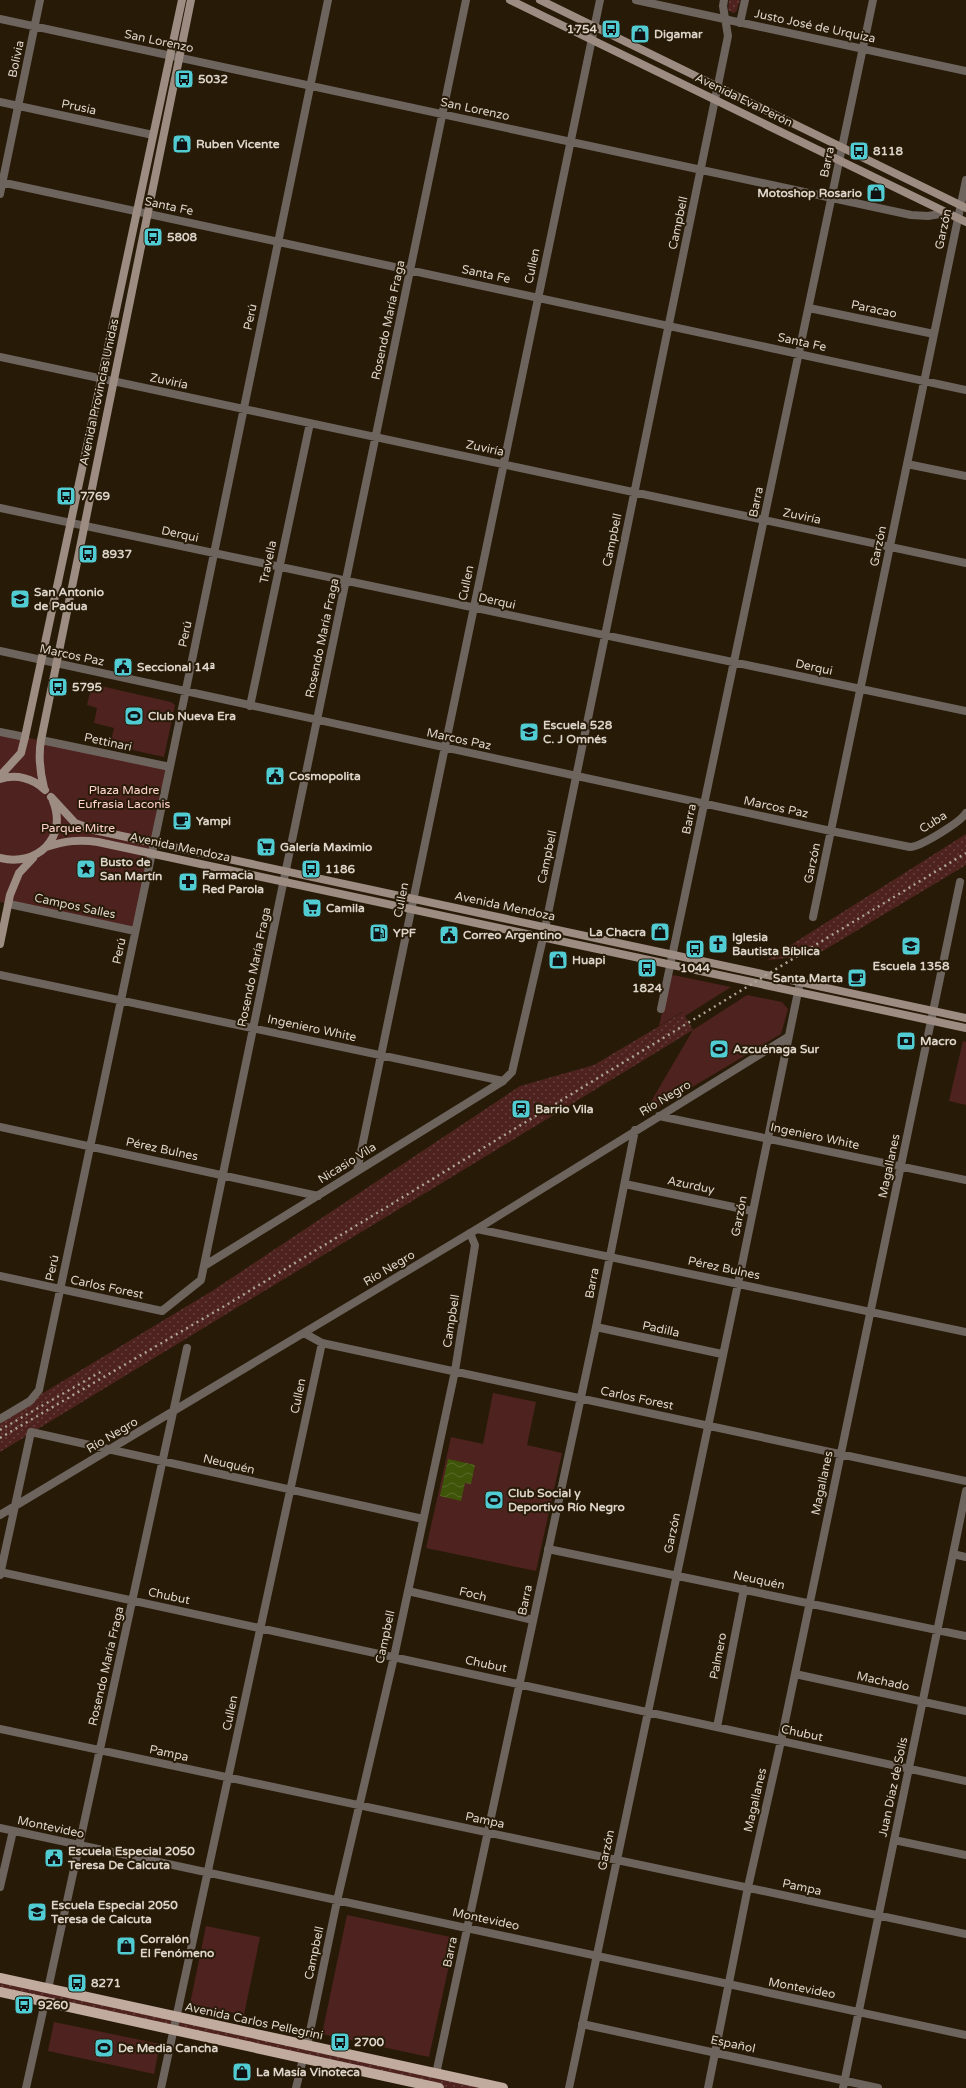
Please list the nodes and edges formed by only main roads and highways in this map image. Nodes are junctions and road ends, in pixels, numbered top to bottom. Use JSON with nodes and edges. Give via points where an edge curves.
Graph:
{"nodes":[{"id":1,"x":182,"y":0,"type":"edge"},
{"id":2,"x":191,"y":0,"type":"edge"},
{"id":3,"x":510,"y":0,"type":"edge"},
{"id":4,"x":540,"y":0,"type":"edge"},
{"id":5,"x":963,"y":206,"type":"edge"},
{"id":6,"x":966,"y":222,"type":"edge"},
{"id":7,"x":0,"y":778,"type":"edge"},
{"id":8,"x":44,"y":788,"type":"junction"},
{"id":9,"x":51,"y":797,"type":"junction"},
{"id":10,"x":46,"y":847,"type":"junction"},
{"id":11,"x":35,"y":856,"type":"junction"},
{"id":12,"x":0,"y":858,"type":"edge"},
{"id":13,"x":0,"y":944,"type":"edge"},
{"id":14,"x":966,"y":1018,"type":"edge"},
{"id":15,"x":966,"y":1028,"type":"edge"},
{"id":16,"x":0,"y":1978,"type":"edge"},
{"id":17,"x":0,"y":1992,"type":"edge"},
{"id":18,"x":435,"y":2088,"type":"edge"},
{"id":19,"x":503,"y":2088,"type":"edge"}],
"edges":[{"from":1,"to":7,"type":"main road","name":"Avenida Provincias Unidas","via":[[25,737],[21,753]]},
{"from":2,"to":8,"type":"main road","name":"Avenida Provincias Unidas","via":[[40,740],[40,773]]},
{"from":3,"to":6,"type":"main road","name":"Avenida Eva Perón"},
{"from":4,"to":5,"type":"main road","name":"Avenida Eva Perón"},
{"from":7,"to":8,"type":"main road","via":[[21,777]]},
{"from":8,"to":9,"type":"main road","name":"Avenida Mendoza"},
{"from":9,"to":10,"type":"main road","via":[[57,823],[54,836]]},
{"from":9,"to":14,"type":"main road","name":"Avenida Mendoza","via":[[74,823],[94,830]]},
{"from":10,"to":11,"type":"main road"},
{"from":10,"to":15,"type":"main road","name":"Avenida Mendoza","via":[[80,839],[152,853]]},
{"from":11,"to":12,"type":"main road","via":[[12,861]]},
{"from":11,"to":13,"type":"main road","via":[[19,873],[10,895]]},
{"from":16,"to":19,"type":"main road","name":"Avenida Carlos Pellegrini"},
{"from":17,"to":18,"type":"main road"}]}
